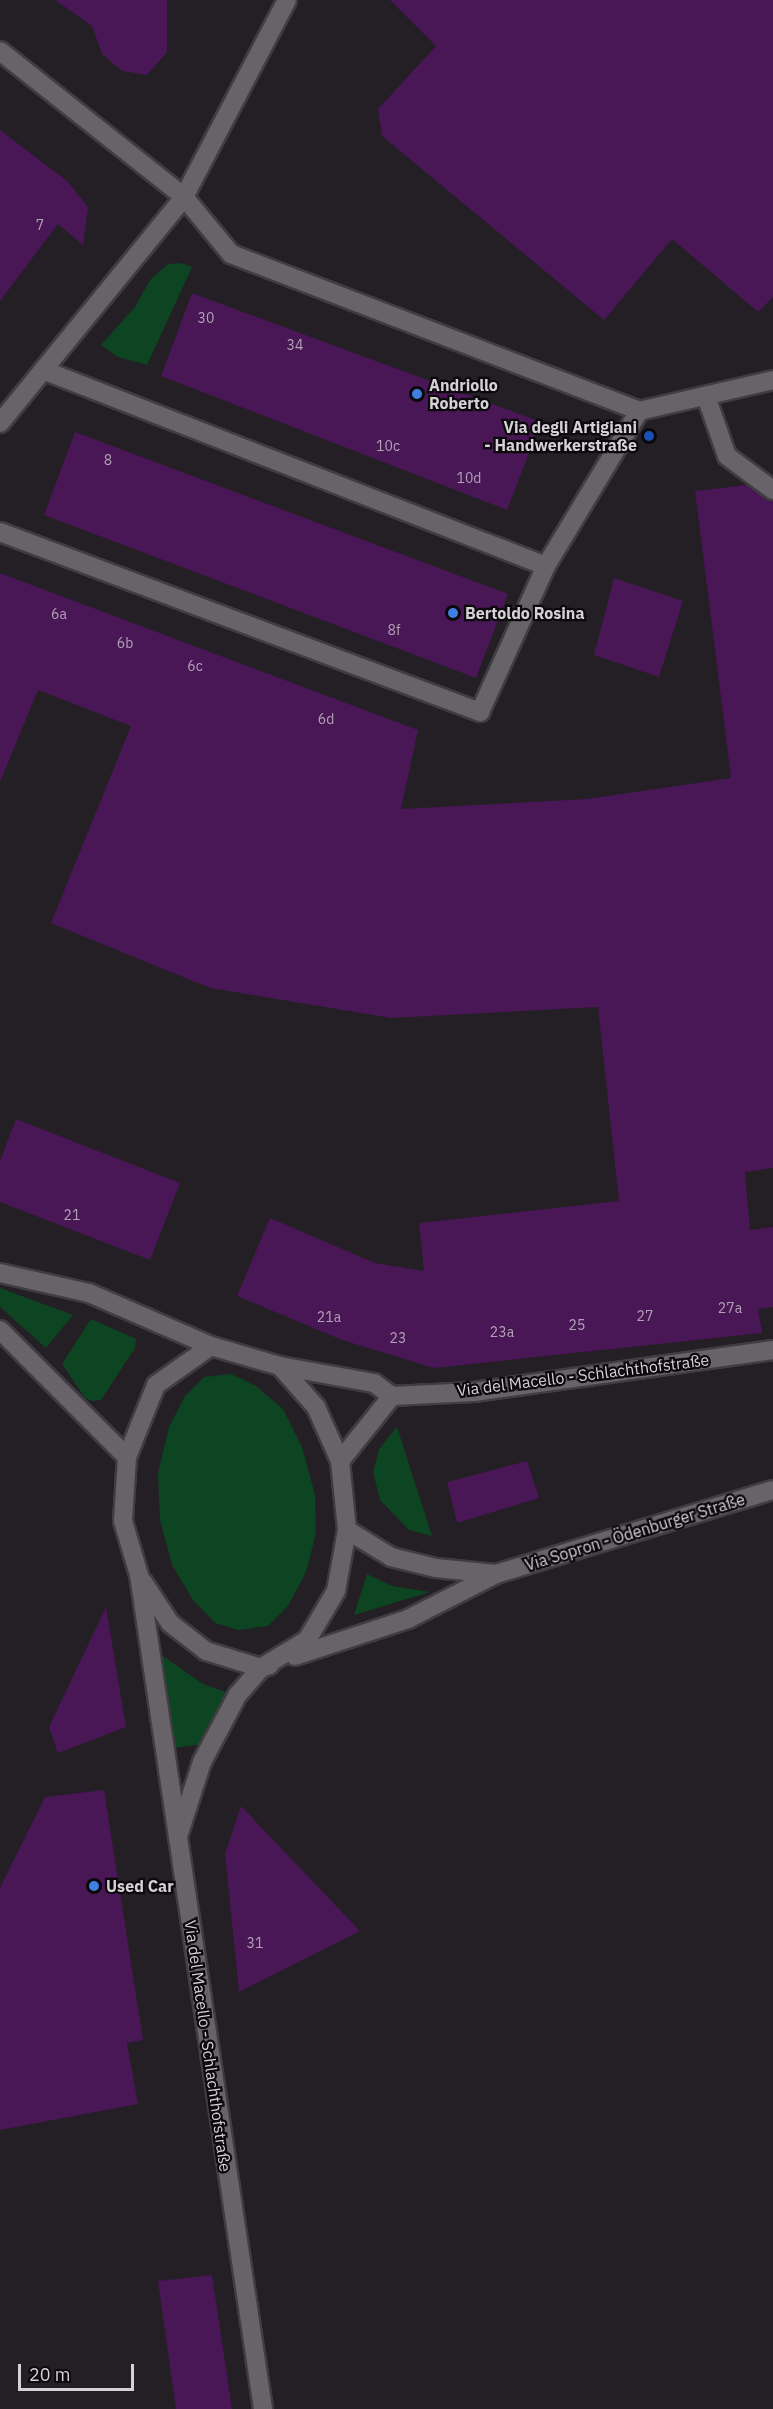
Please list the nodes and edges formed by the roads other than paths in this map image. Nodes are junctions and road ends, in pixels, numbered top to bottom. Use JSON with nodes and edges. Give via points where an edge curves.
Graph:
{"nodes":[{"id":1,"x":287,"y":0,"type":"edge"},
{"id":2,"x":0,"y":51,"type":"edge"},
{"id":3,"x":184,"y":197,"type":"junction"},
{"id":4,"x":43,"y":370,"type":"junction"},
{"id":5,"x":773,"y":380,"type":"edge"},
{"id":6,"x":707,"y":399,"type":"junction"},
{"id":7,"x":639,"y":411,"type":"junction"},
{"id":8,"x":0,"y":423,"type":"edge"},
{"id":9,"x":773,"y":490,"type":"edge"},
{"id":10,"x":0,"y":532,"type":"edge"},
{"id":11,"x":546,"y":566,"type":"junction"},
{"id":12,"x":0,"y":1273,"type":"edge"},
{"id":13,"x":0,"y":1330,"type":"edge"},
{"id":14,"x":211,"y":1346,"type":"junction"},
{"id":15,"x":773,"y":1350,"type":"edge"},
{"id":16,"x":280,"y":1365,"type":"junction"},
{"id":17,"x":392,"y":1396,"type":"junction"},
{"id":18,"x":127,"y":1457,"type":"junction"},
{"id":19,"x":340,"y":1461,"type":"junction"},
{"id":20,"x":773,"y":1490,"type":"edge"},
{"id":21,"x":347,"y":1530,"type":"junction"},
{"id":22,"x":496,"y":1574,"type":"junction"},
{"id":23,"x":139,"y":1575,"type":"junction"},
{"id":24,"x":261,"y":1668,"type":"junction"},
{"id":25,"x":178,"y":1838,"type":"junction"},
{"id":26,"x":263,"y":2409,"type":"edge"}],
"edges":[{"from":1,"to":3,"type":"street"},
{"from":2,"to":3,"type":"street"},
{"from":3,"to":4,"type":"street"},
{"from":3,"to":7,"type":"street","via":[[231,254]]},
{"from":4,"to":8,"type":"street"},
{"from":4,"to":11,"type":"street"},
{"from":5,"to":6,"type":"street"},
{"from":6,"to":7,"type":"street"},
{"from":6,"to":9,"type":"street","via":[[727,456]]},
{"from":7,"to":11,"type":"street"},
{"from":10,"to":11,"type":"street","via":[[480,712]]},
{"from":12,"to":14,"type":"street","via":[[89,1293]]},
{"from":13,"to":18,"type":"street"},
{"from":14,"to":16,"type":"street"},
{"from":14,"to":18,"type":"street","name":"Via del Macello - Schlachthofstraße","via":[[156,1385]]},
{"from":15,"to":17,"type":"street","name":"Via del Macello - Schlachthofstraße","via":[[474,1392]]},
{"from":16,"to":17,"type":"street","via":[[374,1383]]},
{"from":16,"to":19,"type":"street","via":[[316,1407]]},
{"from":17,"to":19,"type":"street"},
{"from":18,"to":23,"type":"street","name":"Via del Macello - Schlachthofstraße","via":[[123,1521]]},
{"from":19,"to":21,"type":"street"},
{"from":20,"to":22,"type":"street","name":"Via Sopron - Ödenburger Straße"},
{"from":21,"to":22,"type":"street","via":[[391,1557],[436,1568]]},
{"from":21,"to":24,"type":"street","via":[[336,1591],[307,1640]]},
{"from":22,"to":24,"type":"street","via":[[408,1619]]},
{"from":23,"to":24,"type":"street","name":"Via del Macello - Schlachthofstraße","via":[[170,1623],[206,1651]]},
{"from":23,"to":25,"type":"street","name":"Via del Macello - Schlachthofstraße"},
{"from":24,"to":25,"type":"street","via":[[238,1694],[202,1762]]},
{"from":25,"to":26,"type":"street","name":"Via del Macello - Schlachthofstraße"}]}
